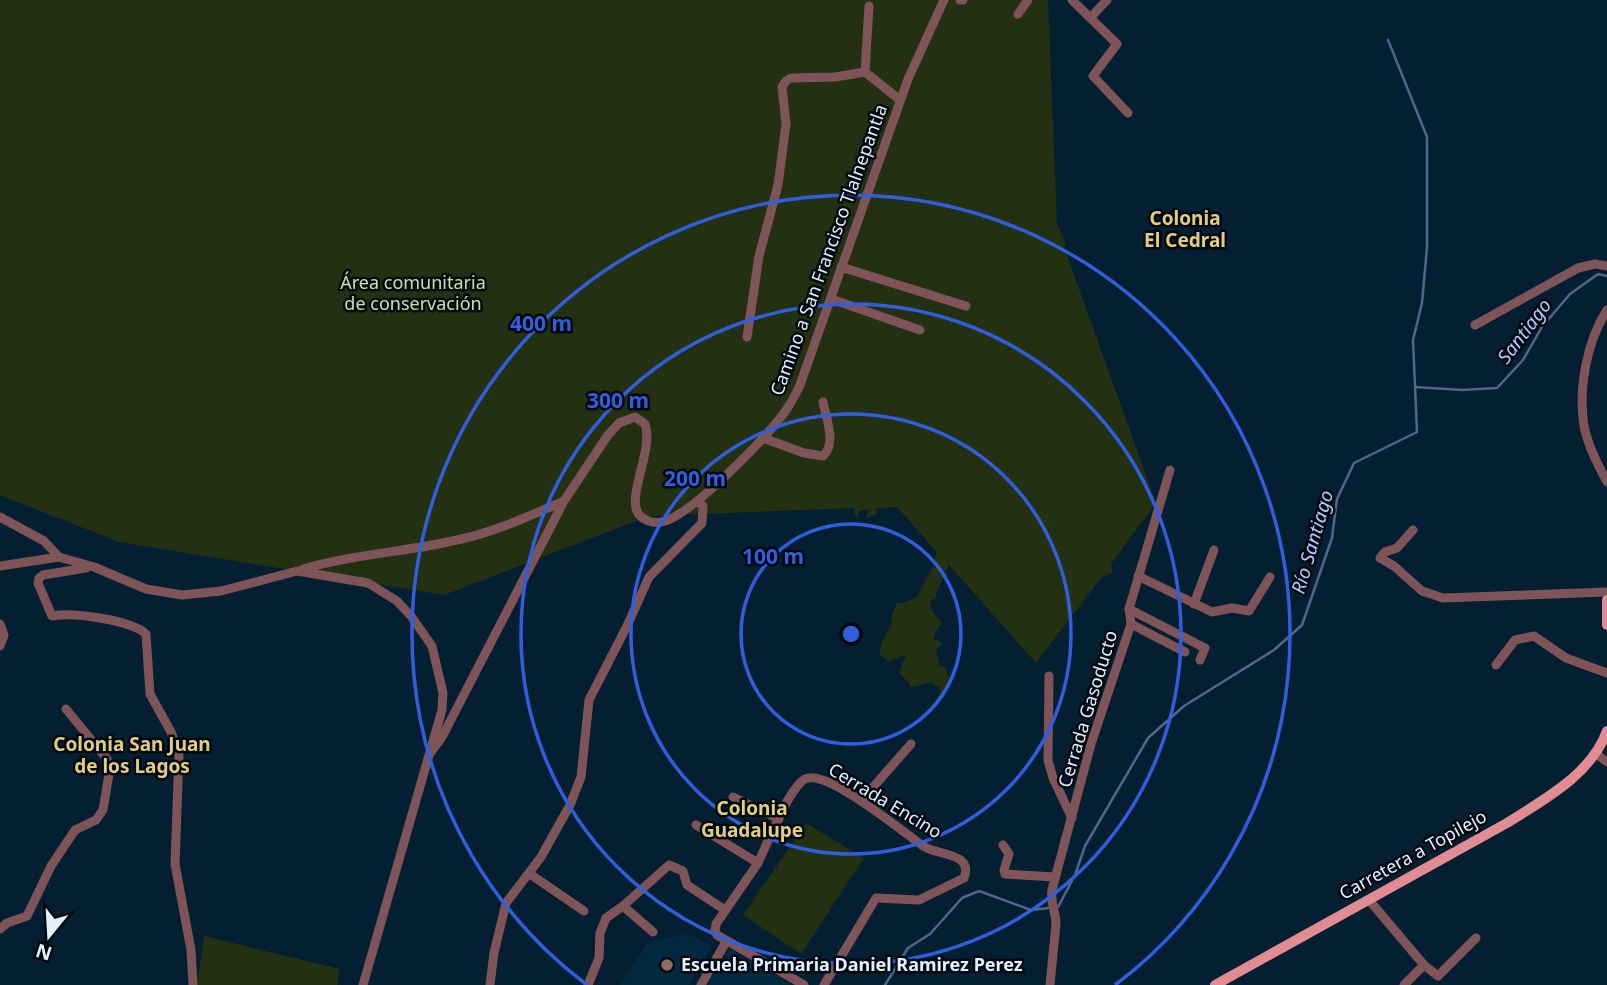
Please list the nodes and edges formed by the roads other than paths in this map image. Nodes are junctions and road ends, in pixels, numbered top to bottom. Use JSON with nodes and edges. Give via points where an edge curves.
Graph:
{"nodes":[{"id":1,"x":944,"y":0,"type":"edge"},
{"id":2,"x":1028,"y":0,"type":"edge"},
{"id":3,"x":1072,"y":0,"type":"edge"},
{"id":4,"x":1107,"y":0,"type":"edge"},
{"id":5,"x":869,"y":6,"type":"dead end"},
{"id":6,"x":1018,"y":14,"type":"dead end"},
{"id":7,"x":1091,"y":17,"type":"junction"},
{"id":8,"x":865,"y":72,"type":"junction"},
{"id":9,"x":900,"y":100,"type":"junction"},
{"id":10,"x":1128,"y":113,"type":"dead end"},
{"id":11,"x":1607,"y":265,"type":"edge"},
{"id":12,"x":841,"y":267,"type":"junction"},
{"id":13,"x":831,"y":299,"type":"junction"},
{"id":14,"x":966,"y":306,"type":"dead end"},
{"id":15,"x":1607,"y":310,"type":"edge"},
{"id":16,"x":1475,"y":326,"type":"dead end"},
{"id":17,"x":920,"y":330,"type":"dead end"},
{"id":18,"x":747,"y":337,"type":"dead end"},
{"id":19,"x":823,"y":402,"type":"dead end"},
{"id":20,"x":763,"y":438,"type":"junction"},
{"id":21,"x":1170,"y":470,"type":"dead end"},
{"id":22,"x":1607,"y":482,"type":"edge"},
{"id":23,"x":564,"y":501,"type":"junction"},
{"id":24,"x":697,"y":501,"type":"junction"},
{"id":25,"x":0,"y":517,"type":"edge"},
{"id":26,"x":1413,"y":530,"type":"dead end"},
{"id":27,"x":1214,"y":550,"type":"dead end"},
{"id":28,"x":59,"y":557,"type":"junction"},
{"id":29,"x":0,"y":566,"type":"edge"},
{"id":30,"x":94,"y":568,"type":"junction"},
{"id":31,"x":297,"y":571,"type":"junction"},
{"id":32,"x":1138,"y":576,"type":"junction"},
{"id":33,"x":1270,"y":577,"type":"dead end"},
{"id":34,"x":1607,"y":592,"type":"edge"},
{"id":35,"x":1607,"y":600,"type":"edge"},
{"id":36,"x":1194,"y":604,"type":"junction"},
{"id":37,"x":1129,"y":609,"type":"junction"},
{"id":38,"x":1606,"y":613,"type":"edge"},
{"id":39,"x":0,"y":624,"type":"edge"},
{"id":40,"x":1130,"y":624,"type":"junction"},
{"id":41,"x":1607,"y":625,"type":"edge"},
{"id":42,"x":0,"y":646,"type":"edge"},
{"id":43,"x":1185,"y":652,"type":"dead end"},
{"id":44,"x":1200,"y":660,"type":"dead end"},
{"id":45,"x":1496,"y":665,"type":"dead end"},
{"id":46,"x":1607,"y":673,"type":"edge"},
{"id":47,"x":1049,"y":677,"type":"dead end"},
{"id":48,"x":66,"y":709,"type":"dead end"},
{"id":49,"x":1606,"y":735,"type":"edge"},
{"id":50,"x":911,"y":744,"type":"dead end"},
{"id":51,"x":431,"y":752,"type":"junction"},
{"id":52,"x":1595,"y":753,"type":"junction"},
{"id":53,"x":1607,"y":762,"type":"edge"},
{"id":54,"x":733,"y":797,"type":"dead end"},
{"id":55,"x":861,"y":801,"type":"junction"},
{"id":56,"x":1072,"y":818,"type":"junction"},
{"id":57,"x":779,"y":819,"type":"junction"},
{"id":58,"x":696,"y":825,"type":"dead end"},
{"id":59,"x":1003,"y":845,"type":"dead end"},
{"id":60,"x":758,"y":863,"type":"junction"},
{"id":61,"x":530,"y":874,"type":"junction"},
{"id":62,"x":1055,"y":877,"type":"junction"},
{"id":63,"x":1369,"y":900,"type":"junction"},
{"id":64,"x":623,"y":906,"type":"junction"},
{"id":65,"x":725,"y":910,"type":"junction"},
{"id":66,"x":584,"y":911,"type":"dead end"},
{"id":67,"x":0,"y":929,"type":"edge"},
{"id":68,"x":653,"y":932,"type":"dead end"},
{"id":69,"x":1476,"y":938,"type":"dead end"},
{"id":70,"x":726,"y":942,"type":"junction"},
{"id":71,"x":1424,"y":965,"type":"junction"},
{"id":72,"x":193,"y":985,"type":"edge"},
{"id":73,"x":363,"y":985,"type":"edge"},
{"id":74,"x":490,"y":985,"type":"edge"},
{"id":75,"x":588,"y":985,"type":"edge"},
{"id":76,"x":701,"y":985,"type":"edge"},
{"id":77,"x":804,"y":985,"type":"edge"},
{"id":78,"x":824,"y":985,"type":"edge"},
{"id":79,"x":1050,"y":985,"type":"edge"},
{"id":80,"x":1215,"y":985,"type":"edge"},
{"id":81,"x":1404,"y":985,"type":"edge"}],
"edges":[{"from":1,"to":9,"type":"street","name":"Camino a San Francisco Tlalnepantla"},
{"from":2,"to":6,"type":"street"},
{"from":3,"to":7,"type":"street"},
{"from":4,"to":7,"type":"street"},
{"from":5,"to":8,"type":"street"},
{"from":7,"to":10,"type":"street","via":[[1117,44],[1093,76]]},
{"from":8,"to":9,"type":"street"},
{"from":8,"to":18,"type":"street","via":[[792,78],[782,87],[786,124],[778,184]]},
{"from":9,"to":12,"type":"street","name":"Camino a San Francisco Tlalnepantla"},
{"from":11,"to":16,"type":"street","via":[[1578,268]]},
{"from":12,"to":13,"type":"street","name":"Camino a San Francisco Tlalnepantla"},
{"from":12,"to":14,"type":"street"},
{"from":13,"to":17,"type":"street"},
{"from":13,"to":20,"type":"street","name":"Camino a San Francisco Tlalnepantla","via":[[800,385],[782,417]]},
{"from":15,"to":22,"type":"street","via":[[1588,358],[1583,412],[1584,428]]},
{"from":19,"to":20,"type":"street","via":[[831,443],[823,456]]},
{"from":20,"to":24,"type":"street","name":"Camino a San Francisco Tlalnepantla"},
{"from":21,"to":32,"type":"street","name":"Cerrada Gasoducto"},
{"from":23,"to":24,"type":"street","name":"Camino a San Francisco Tlalnepantla","via":[[608,435],[619,423],[635,417],[648,431],[635,500],[639,515],[662,522]]},
{"from":23,"to":31,"type":"street","via":[[460,540],[335,560]]},
{"from":23,"to":51,"type":"street","name":"Camino a San Francisco Tlalnepantla"},
{"from":24,"to":61,"type":"street","via":[[703,506],[702,523],[649,577],[589,700],[582,778]]},
{"from":25,"to":28,"type":"street","via":[[44,541]]},
{"from":26,"to":34,"type":"street","via":[[1380,558],[1422,591],[1452,599]]},
{"from":27,"to":36,"type":"street"},
{"from":28,"to":29,"type":"street"},
{"from":28,"to":30,"type":"street"},
{"from":30,"to":31,"type":"street","via":[[146,589],[182,595],[220,591]]},
{"from":30,"to":72,"type":"street","via":[[43,575],[38,583],[52,616],[79,614],[135,627],[146,634],[150,694],[179,755],[175,864]]},
{"from":31,"to":51,"type":"street","via":[[368,583],[397,601],[417,623],[432,646],[443,693]]},
{"from":32,"to":36,"type":"street"},
{"from":32,"to":37,"type":"street","name":"Cerrada Gasoducto"},
{"from":33,"to":36,"type":"street","via":[[1249,611],[1212,612]]},
{"from":35,"to":38,"type":"main road"},
{"from":37,"to":40,"type":"street","name":"Cerrada Gasoducto"},
{"from":37,"to":44,"type":"street","via":[[1205,648]]},
{"from":38,"to":41,"type":"main road"},
{"from":39,"to":42,"type":"street","via":[[4,635]]},
{"from":40,"to":43,"type":"street"},
{"from":40,"to":56,"type":"street","name":"Cerrada Gasoducto"},
{"from":45,"to":46,"type":"street","via":[[1515,640],[1534,636],[1566,658]]},
{"from":47,"to":56,"type":"street","via":[[1048,760]]},
{"from":48,"to":67,"type":"street","via":[[107,759],[103,810],[96,820],[75,830],[27,916]]},
{"from":49,"to":52,"type":"main road","name":"Carretera a Topilejo"},
{"from":50,"to":55,"type":"street"},
{"from":51,"to":73,"type":"street"},
{"from":52,"to":53,"type":"street"},
{"from":52,"to":63,"type":"main road","name":"Carretera a Topilejo","via":[[1545,799]]},
{"from":54,"to":57,"type":"street"},
{"from":55,"to":57,"type":"street","name":"Cerrada Encino","via":[[813,777],[794,790]]},
{"from":55,"to":78,"type":"street","name":"Cerrada Encino","via":[[928,849],[960,859],[967,871],[964,878],[919,900],[876,898]]},
{"from":56,"to":62,"type":"street","name":"Cerrada Gasoducto"},
{"from":57,"to":60,"type":"street"},
{"from":58,"to":60,"type":"street"},
{"from":59,"to":62,"type":"street","via":[[1009,854],[1005,874]]},
{"from":60,"to":65,"type":"street"},
{"from":61,"to":66,"type":"street"},
{"from":61,"to":74,"type":"street","via":[[506,903]]},
{"from":62,"to":79,"type":"street","name":"Cerrada Gasoducto"},
{"from":63,"to":71,"type":"street"},
{"from":63,"to":80,"type":"main road","name":"Carretera a Topilejo"},
{"from":64,"to":65,"type":"street","via":[[669,865],[683,871],[687,885]]},
{"from":64,"to":68,"type":"street"},
{"from":64,"to":75,"type":"street","via":[[606,918]]},
{"from":65,"to":70,"type":"street","via":[[715,930]]},
{"from":69,"to":71,"type":"street","via":[[1441,974],[1433,974]]},
{"from":70,"to":76,"type":"street"},
{"from":70,"to":77,"type":"street"},
{"from":71,"to":81,"type":"street"}]}
